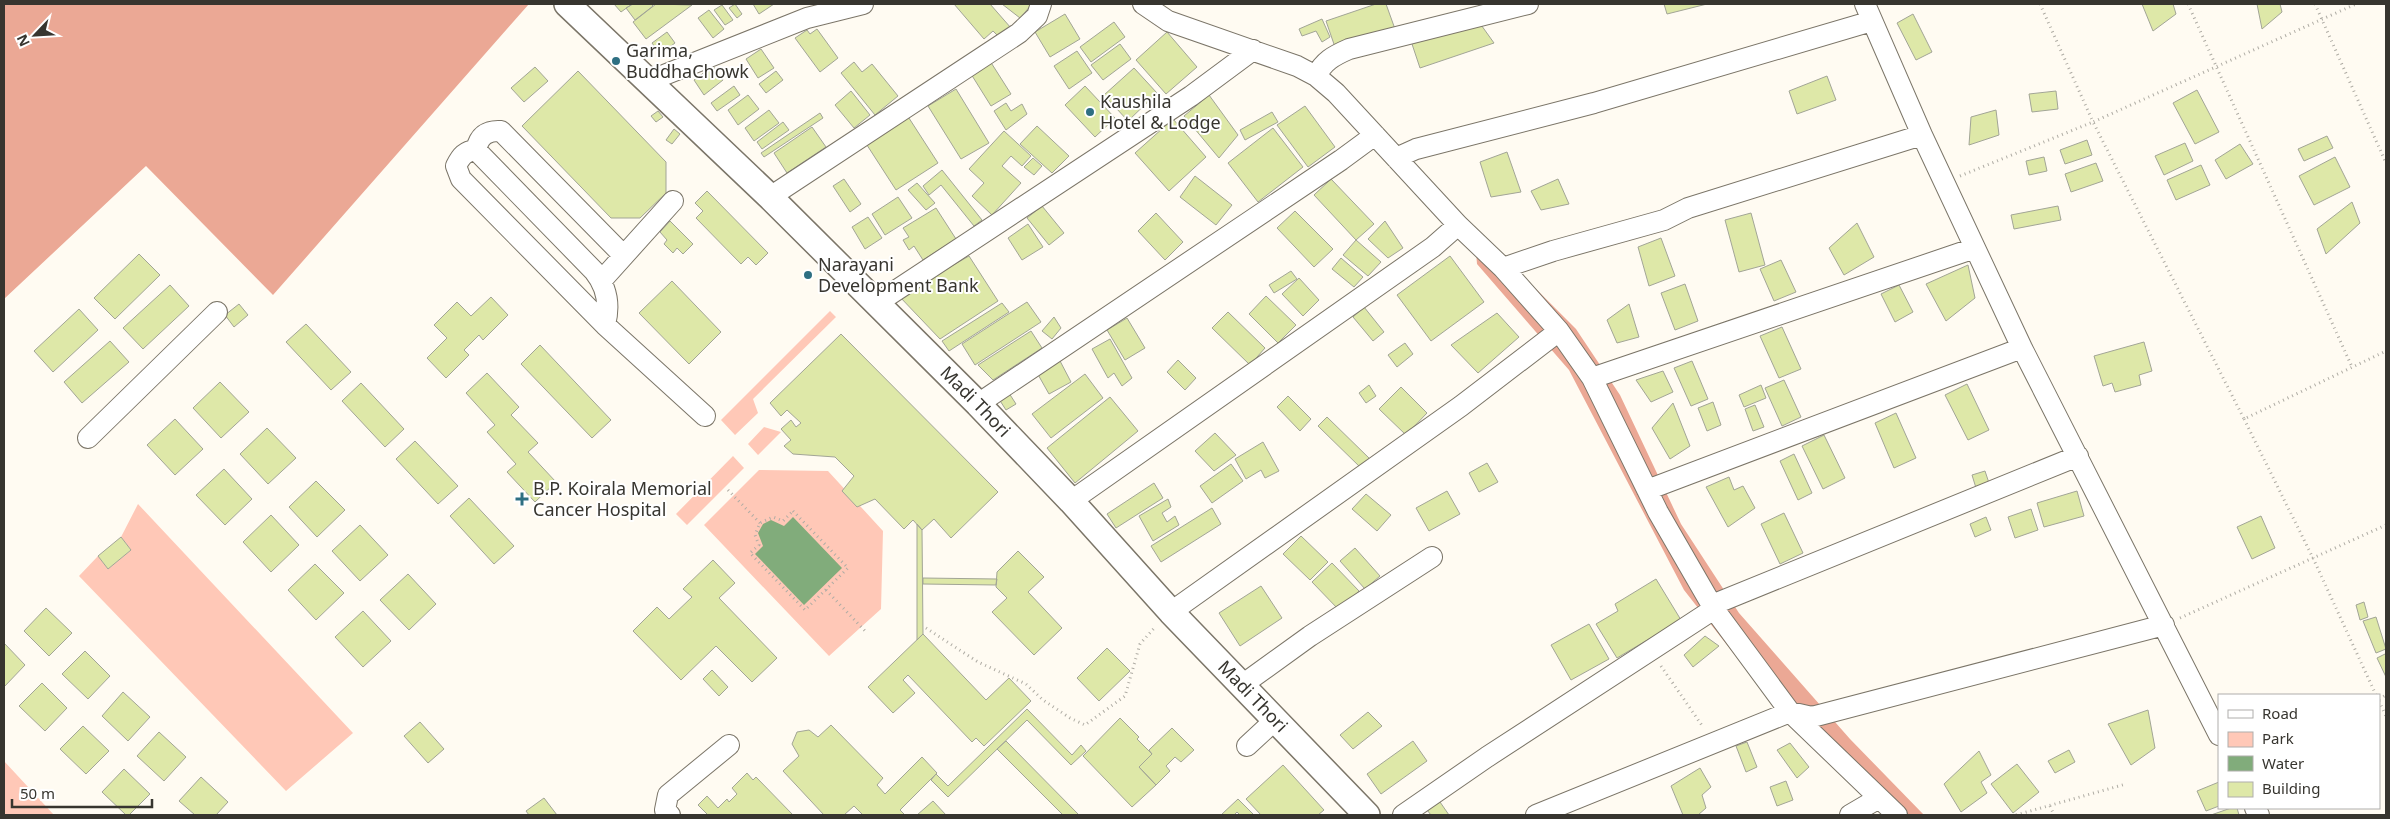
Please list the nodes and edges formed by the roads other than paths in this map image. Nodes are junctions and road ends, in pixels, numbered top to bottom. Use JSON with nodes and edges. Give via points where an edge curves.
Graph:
{"nodes":[{"id":1,"x":567,"y":4,"type":"edge"},
{"id":2,"x":863,"y":4,"type":"edge"},
{"id":3,"x":1041,"y":4,"type":"edge"},
{"id":4,"x":1142,"y":4,"type":"edge"},
{"id":5,"x":1528,"y":4,"type":"edge"},
{"id":6,"x":804,"y":11,"type":"edge"},
{"id":7,"x":1869,"y":12,"type":"edge"},
{"id":8,"x":1253,"y":50,"type":"junction"},
{"id":9,"x":1316,"y":76,"type":"junction"},
{"id":10,"x":649,"y":81,"type":"junction"},
{"id":11,"x":1376,"y":135,"type":"junction"},
{"id":12,"x":1922,"y":135,"type":"junction"},
{"id":13,"x":476,"y":150,"type":"junction"},
{"id":14,"x":1396,"y":158,"type":"junction"},
{"id":15,"x":770,"y":197,"type":"junction"},
{"id":16,"x":673,"y":201,"type":"dead end"},
{"id":17,"x":1458,"y":225,"type":"junction"},
{"id":18,"x":1975,"y":248,"type":"junction"},
{"id":19,"x":623,"y":255,"type":"junction"},
{"id":20,"x":1502,"y":268,"type":"junction"},
{"id":21,"x":602,"y":280,"type":"junction"},
{"id":22,"x":877,"y":303,"type":"junction"},
{"id":23,"x":217,"y":312,"type":"dead end"},
{"id":24,"x":604,"y":325,"type":"junction"},
{"id":25,"x":1559,"y":330,"type":"junction"},
{"id":26,"x":2022,"y":348,"type":"junction"},
{"id":27,"x":1592,"y":378,"type":"junction"},
{"id":28,"x":978,"y":404,"type":"junction"},
{"id":29,"x":705,"y":416,"type":"dead end"},
{"id":30,"x":88,"y":438,"type":"dead end"},
{"id":31,"x":2078,"y":456,"type":"junction"},
{"id":32,"x":1647,"y":490,"type":"junction"},
{"id":33,"x":1071,"y":501,"type":"junction"},
{"id":34,"x":1432,"y":557,"type":"dead end"},
{"id":35,"x":1713,"y":607,"type":"junction"},
{"id":36,"x":1171,"y":612,"type":"junction"},
{"id":37,"x":2164,"y":625,"type":"junction"},
{"id":38,"x":1242,"y":685,"type":"junction"},
{"id":39,"x":1790,"y":712,"type":"junction"},
{"id":40,"x":1275,"y":720,"type":"junction"},
{"id":41,"x":2218,"y":733,"type":"edge"},
{"id":42,"x":729,"y":744,"type":"dead end"},
{"id":43,"x":1247,"y":746,"type":"dead end"},
{"id":44,"x":1879,"y":798,"type":"junction"},
{"id":45,"x":670,"y":815,"type":"edge"},
{"id":46,"x":1367,"y":815,"type":"edge"},
{"id":47,"x":1404,"y":815,"type":"edge"},
{"id":48,"x":1536,"y":815,"type":"edge"},
{"id":49,"x":1850,"y":815,"type":"edge"},
{"id":50,"x":1897,"y":815,"type":"edge"}],
"edges":[{"from":1,"to":10,"type":"main road","name":"Madi Thori"},
{"from":2,"to":6,"type":"street"},
{"from":3,"to":15,"type":"street","via":[[1037,16],[1020,33]]},
{"from":4,"to":8,"type":"street","via":[[1168,21]]},
{"from":5,"to":9,"type":"street","via":[[1349,50],[1323,64]]},
{"from":6,"to":10,"type":"street"},
{"from":7,"to":12,"type":"street"},
{"from":7,"to":14,"type":"street","via":[[1594,103],[1416,149]]},
{"from":8,"to":9,"type":"street"},
{"from":8,"to":22,"type":"street","via":[[1190,96]]},
{"from":9,"to":11,"type":"street"},
{"from":10,"to":15,"type":"main road","name":"Madi Thori"},
{"from":11,"to":14,"type":"street"},
{"from":11,"to":28,"type":"street"},
{"from":12,"to":18,"type":"street"},
{"from":12,"to":20,"type":"street","via":[[1688,208],[1664,220]]},
{"from":13,"to":19,"type":"street","via":[[485,134],[492,130],[501,131]]},
{"from":13,"to":21,"type":"street"},
{"from":13,"to":24,"type":"street","via":[[461,156],[456,166],[461,179]]},
{"from":14,"to":17,"type":"street"},
{"from":15,"to":22,"type":"main road","name":"Madi Thori"},
{"from":16,"to":19,"type":"street"},
{"from":17,"to":20,"type":"street"},
{"from":17,"to":33,"type":"street","via":[[1433,247]]},
{"from":18,"to":26,"type":"street"},
{"from":18,"to":27,"type":"street"},
{"from":19,"to":21,"type":"street"},
{"from":20,"to":25,"type":"street"},
{"from":21,"to":24,"type":"street","via":[[608,313]]},
{"from":22,"to":28,"type":"main road","name":"Madi Thori"},
{"from":23,"to":30,"type":"street"},
{"from":24,"to":29,"type":"street"},
{"from":25,"to":27,"type":"street"},
{"from":25,"to":36,"type":"street","via":[[1461,406]]},
{"from":26,"to":31,"type":"street"},
{"from":26,"to":32,"type":"street"},
{"from":27,"to":32,"type":"street"},
{"from":28,"to":33,"type":"main road","name":"Madi Thori"},
{"from":31,"to":35,"type":"street"},
{"from":31,"to":37,"type":"street"},
{"from":32,"to":35,"type":"street"},
{"from":33,"to":36,"type":"main road","name":"Madi Thori"},
{"from":34,"to":38,"type":"street","via":[[1310,636]]},
{"from":35,"to":39,"type":"street"},
{"from":35,"to":47,"type":"street"},
{"from":36,"to":38,"type":"main road","name":"Madi Thori"},
{"from":37,"to":39,"type":"street","via":[[1812,718]]},
{"from":37,"to":41,"type":"street"},
{"from":38,"to":40,"type":"main road","name":"Madi Thori"},
{"from":39,"to":44,"type":"street"},
{"from":39,"to":48,"type":"street"},
{"from":40,"to":43,"type":"street"},
{"from":40,"to":46,"type":"main road","name":"Madi Thori"},
{"from":42,"to":45,"type":"street","via":[[668,795],[665,810]]},
{"from":44,"to":49,"type":"street"},
{"from":44,"to":50,"type":"street"}]}
